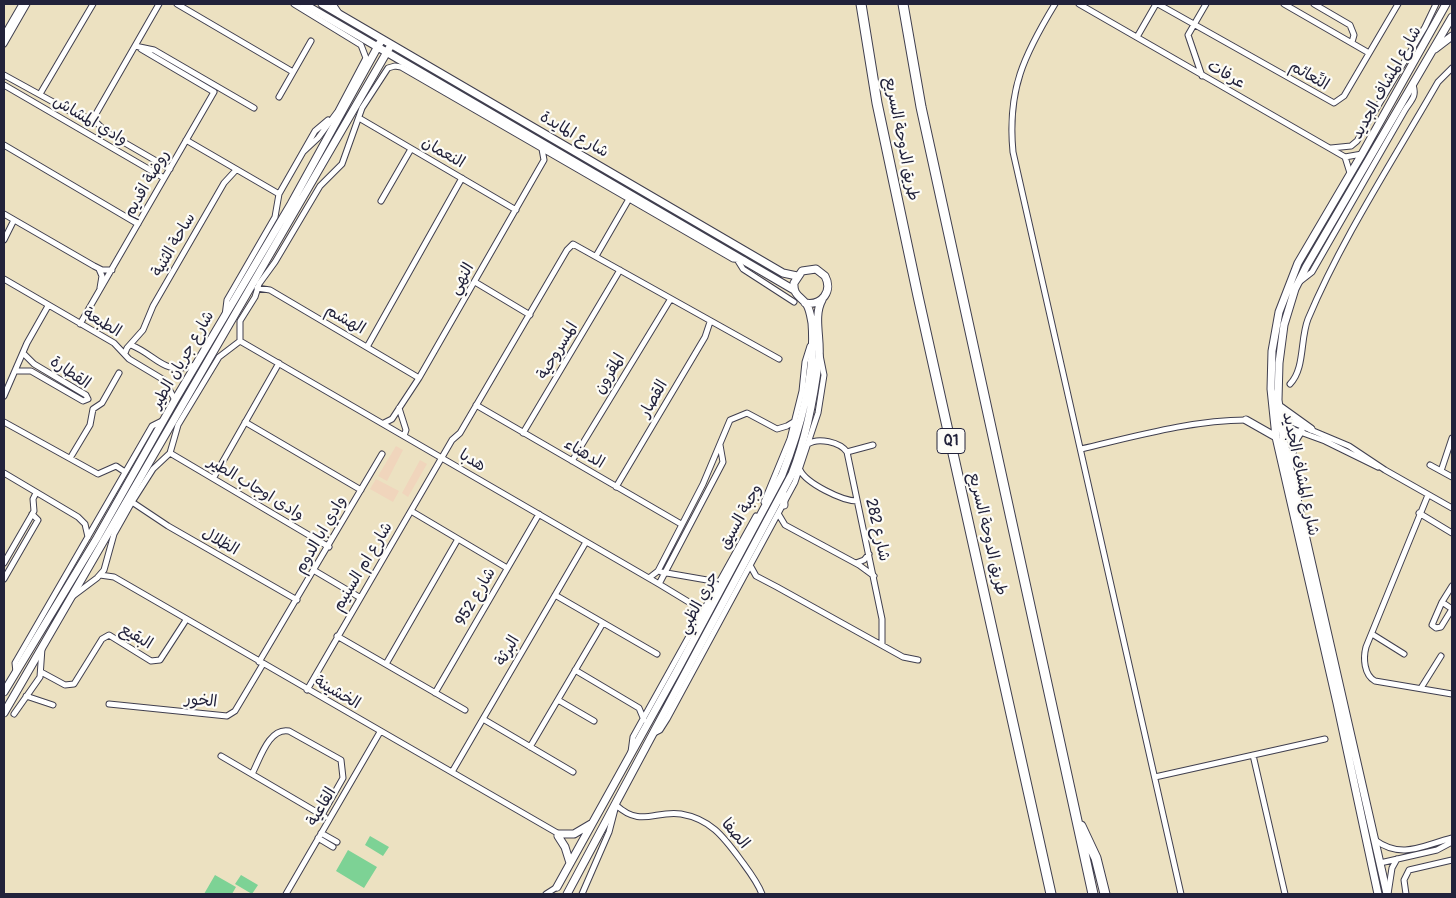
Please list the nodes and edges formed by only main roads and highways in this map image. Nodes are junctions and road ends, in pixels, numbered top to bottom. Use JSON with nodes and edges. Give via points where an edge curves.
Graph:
{"nodes":[{"id":1,"x":860,"y":4,"type":"edge"},
{"id":2,"x":903,"y":4,"type":"edge"},
{"id":3,"x":1077,"y":818,"type":"junction"},
{"id":4,"x":1050,"y":894,"type":"edge"},
{"id":5,"x":1093,"y":894,"type":"edge"},
{"id":6,"x":1105,"y":894,"type":"edge"}],
"edges":[{"from":1,"to":4,"type":"highway","name":"طريق الدوحة السريع","number":"Q1","via":[[877,103],[918,296]]},
{"from":2,"to":3,"type":"highway","name":"طريق الدوحة السريع","via":[[941,202]]},
{"from":3,"to":5,"type":"highway","name":"طريق الدوحة السريع"},
{"from":3,"to":6,"type":"highway","via":[[1092,846]]}]}
